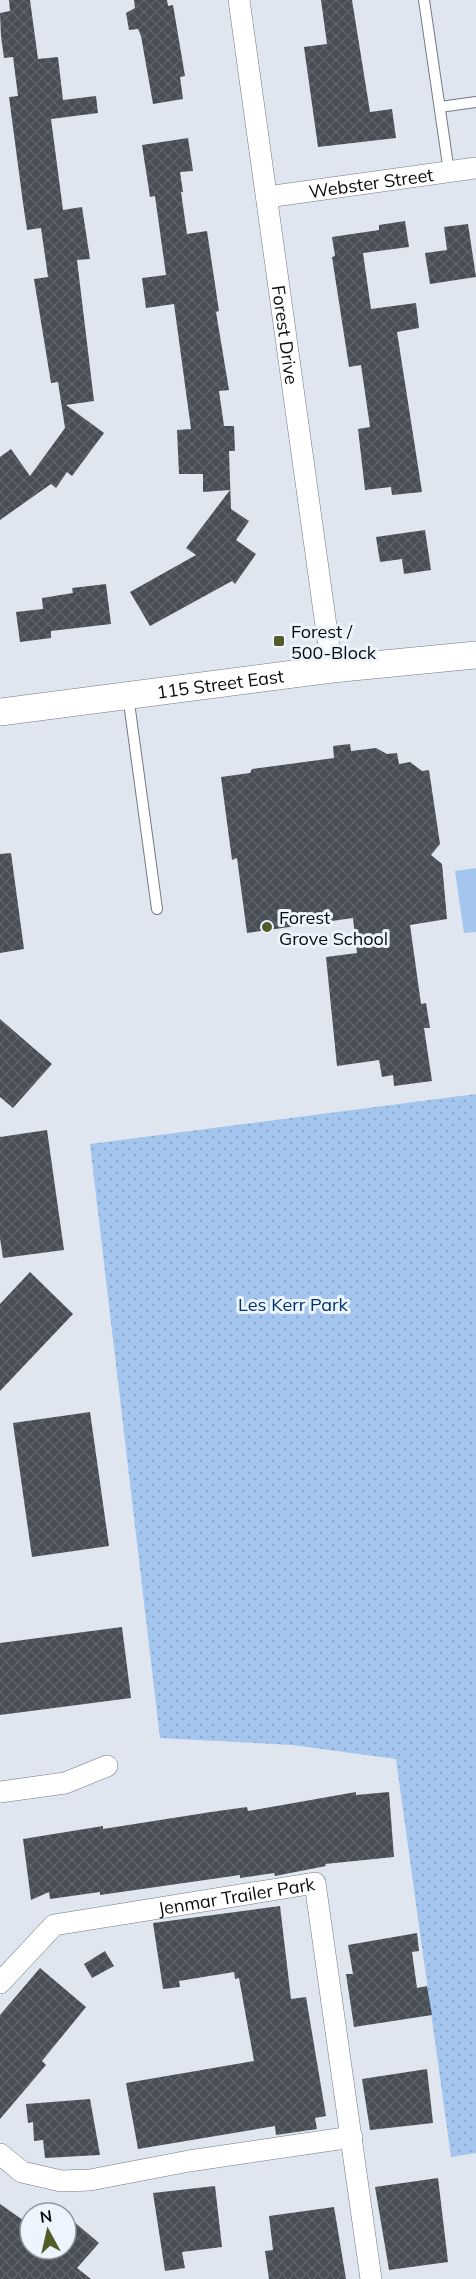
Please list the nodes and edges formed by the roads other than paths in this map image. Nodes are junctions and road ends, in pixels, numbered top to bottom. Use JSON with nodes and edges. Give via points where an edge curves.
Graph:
{"nodes":[{"id":1,"x":239,"y":0,"type":"edge"},
{"id":2,"x":424,"y":0,"type":"edge"},
{"id":3,"x":476,"y":102,"type":"edge"},
{"id":4,"x":440,"y":106,"type":"junction"},
{"id":5,"x":476,"y":168,"type":"edge"},
{"id":6,"x":449,"y":172,"type":"junction"},
{"id":7,"x":267,"y":197,"type":"junction"},
{"id":8,"x":476,"y":655,"type":"edge"},
{"id":9,"x":332,"y":669,"type":"junction"},
{"id":10,"x":128,"y":694,"type":"junction"},
{"id":11,"x":0,"y":712,"type":"edge"},
{"id":12,"x":157,"y":909,"type":"dead end"},
{"id":13,"x":107,"y":1766,"type":"dead end"},
{"id":14,"x":0,"y":1792,"type":"edge"},
{"id":15,"x":0,"y":1983,"type":"edge"},
{"id":16,"x":352,"y":2137,"type":"junction"},
{"id":17,"x":0,"y":2154,"type":"edge"},
{"id":18,"x":371,"y":2279,"type":"edge"}],
"edges":[{"from":1,"to":7,"type":"street","name":"Forest Drive"},
{"from":2,"to":4,"type":"lane"},
{"from":3,"to":4,"type":"lane"},
{"from":4,"to":6,"type":"lane"},
{"from":5,"to":6,"type":"street","name":"Webster Street"},
{"from":6,"to":7,"type":"street","name":"Webster Street"},
{"from":7,"to":9,"type":"street","name":"Forest Drive"},
{"from":8,"to":9,"type":"street","name":"115 Street East"},
{"from":9,"to":10,"type":"street","name":"115 Street East"},
{"from":10,"to":11,"type":"street","name":"115 Street East"},
{"from":10,"to":12,"type":"lane"},
{"from":13,"to":14,"type":"street","via":[[65,1783]]},
{"from":15,"to":16,"type":"street","name":"Jenmar Trailer Park","via":[[54,1925],[315,1883]]},
{"from":16,"to":17,"type":"street","via":[[90,2180],[62,2181],[22,2172]]},
{"from":16,"to":18,"type":"street","name":"Jenmar Trailer Park"}]}
